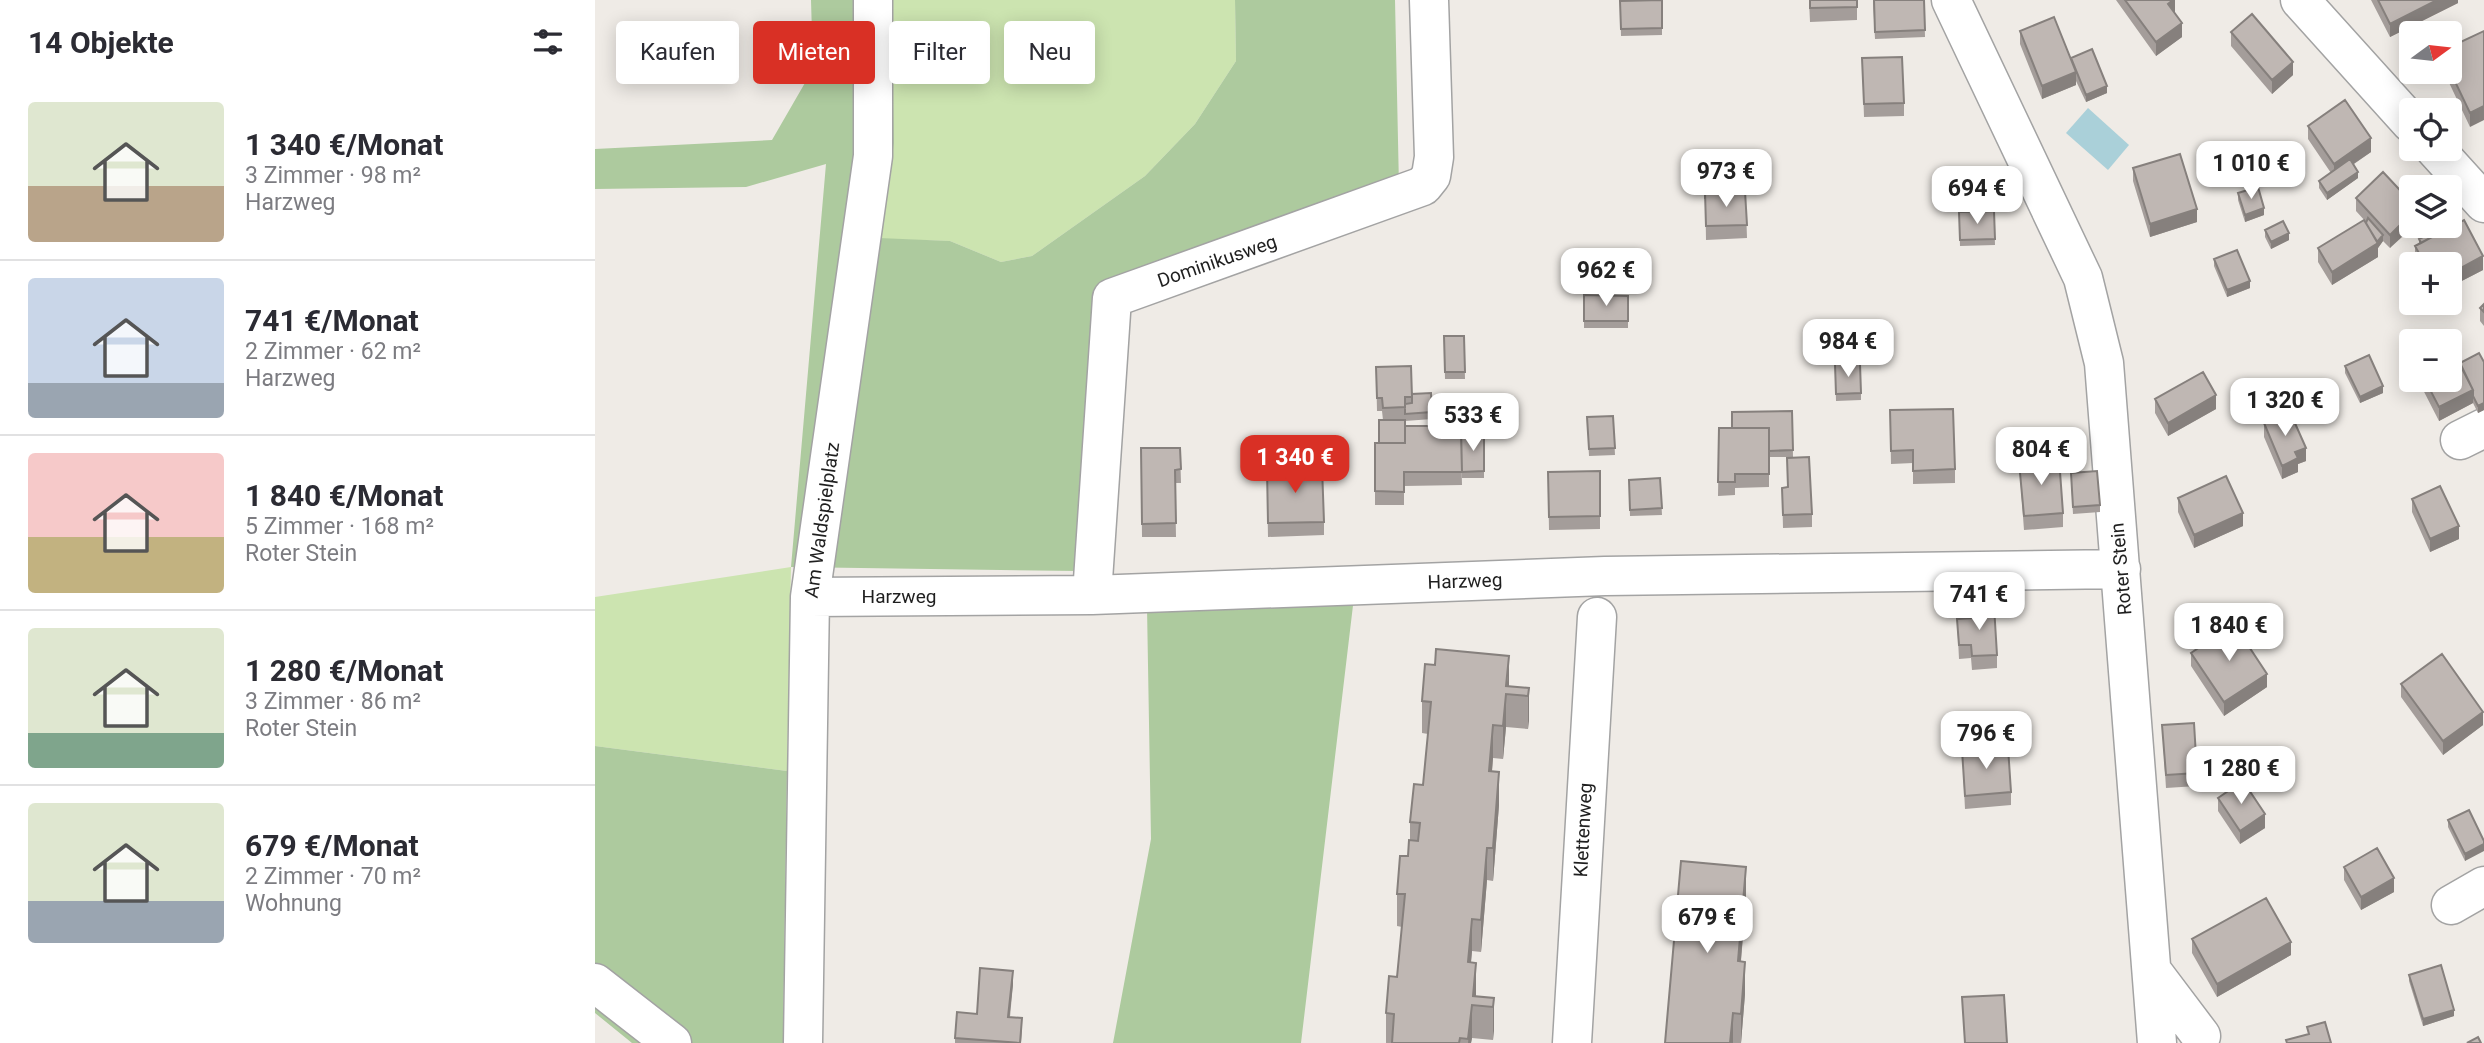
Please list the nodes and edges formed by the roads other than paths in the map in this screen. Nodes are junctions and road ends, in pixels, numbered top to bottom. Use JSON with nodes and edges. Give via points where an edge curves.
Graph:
{"nodes":[{"id":1,"x":873,"y":0,"type":"edge"},
{"id":2,"x":1429,"y":0,"type":"edge"},
{"id":3,"x":1951,"y":0,"type":"edge"},
{"id":4,"x":2300,"y":0,"type":"edge"},
{"id":5,"x":2399,"y":110,"type":"edge"},
{"id":6,"x":2446,"y":161,"type":"edge"},
{"id":7,"x":2484,"y":202,"type":"edge"},
{"id":8,"x":2121,"y":569,"type":"junction"},
{"id":9,"x":1093,"y":595,"type":"junction"},
{"id":10,"x":810,"y":597,"type":"junction"},
{"id":11,"x":1597,"y":617,"type":"dead end"},
{"id":12,"x":2484,"y":886,"type":"edge"},
{"id":13,"x":2451,"y":905,"type":"dead end"},
{"id":14,"x":2152,"y":971,"type":"junction"},
{"id":15,"x":595,"y":983,"type":"edge"},
{"id":16,"x":2201,"y":1036,"type":"dead end"},
{"id":17,"x":672,"y":1043,"type":"edge"},
{"id":18,"x":803,"y":1043,"type":"edge"},
{"id":19,"x":1571,"y":1043,"type":"edge"},
{"id":20,"x":2157,"y":1043,"type":"edge"}],
"edges":[{"from":1,"to":10,"type":"street","name":"Am Waldspielplatz","via":[[873,156]]},
{"from":2,"to":9,"type":"street","name":"Dominikusweg","via":[[1434,157],[1431,176],[1423,186],[1112,298]]},
{"from":3,"to":8,"type":"street","name":"Roter Stein","via":[[2084,278],[2104,363]]},
{"from":4,"to":5,"type":"street"},
{"from":6,"to":7,"type":"street"},
{"from":8,"to":9,"type":"street","name":"Harzweg","via":[[1605,576]]},
{"from":8,"to":14,"type":"street","name":"Roter Stein"},
{"from":9,"to":10,"type":"street","name":"Harzweg"},
{"from":10,"to":18,"type":"street","name":"Am Waldspielplatz"},
{"from":11,"to":19,"type":"street","name":"Klettenweg"},
{"from":12,"to":13,"type":"street"},
{"from":14,"to":16,"type":"street"},
{"from":14,"to":20,"type":"street","name":"Roter Stein"},
{"from":15,"to":17,"type":"street"}]}
